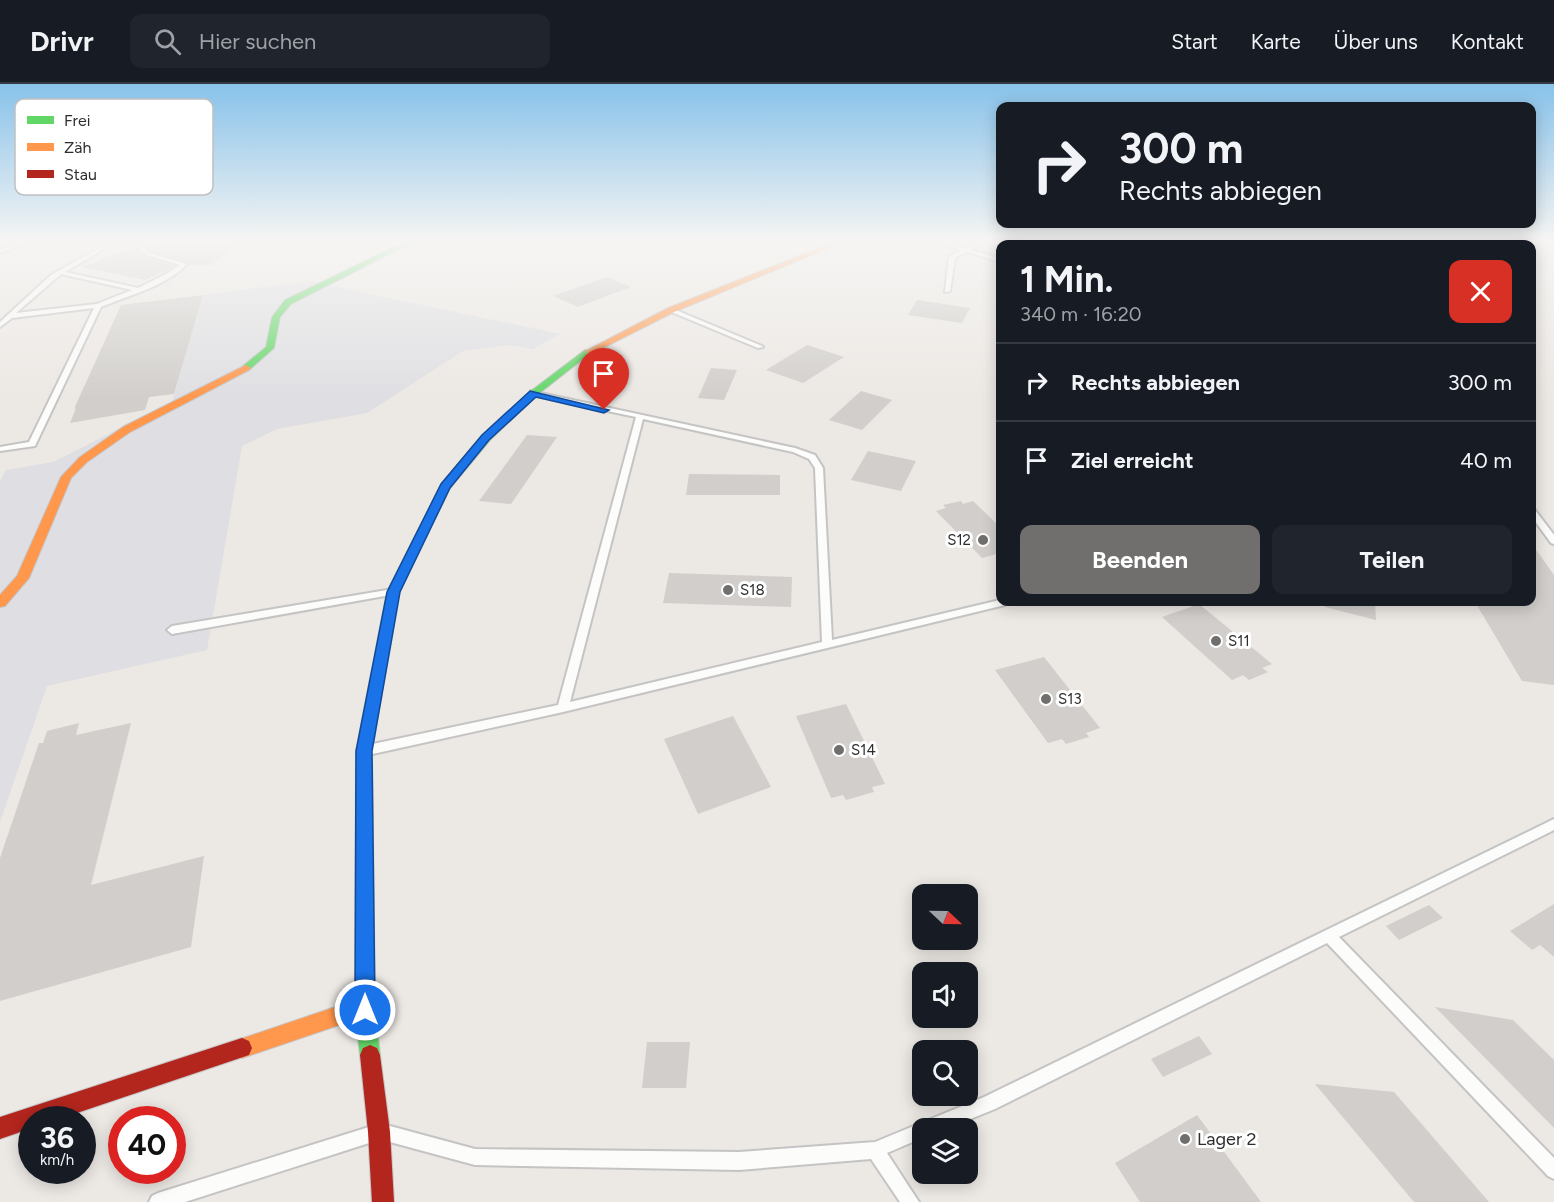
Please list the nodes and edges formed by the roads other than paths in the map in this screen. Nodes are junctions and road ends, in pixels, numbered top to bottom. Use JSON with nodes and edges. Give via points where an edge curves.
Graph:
{"nodes":[{"id":1,"x":32,"y":294,"type":"edge"},
{"id":2,"x":124,"y":294,"type":"edge"},
{"id":3,"x":304,"y":294,"type":"edge"},
{"id":4,"x":711,"y":294,"type":"edge"},
{"id":5,"x":98,"y":306,"type":"junction"},
{"id":6,"x":672,"y":310,"type":"junction"},
{"id":7,"x":10,"y":316,"type":"junction"},
{"id":8,"x":0,"y":325,"type":"edge"},
{"id":9,"x":760,"y":347,"type":"dead end"},
{"id":10,"x":534,"y":393,"type":"junction"},
{"id":11,"x":639,"y":418,"type":"junction"},
{"id":12,"x":0,"y":449,"type":"edge"},
{"id":13,"x":1536,"y":517,"type":"edge"},
{"id":14,"x":1554,"y":542,"type":"edge"},
{"id":15,"x":393,"y":592,"type":"junction"},
{"id":16,"x":0,"y":603,"type":"edge"},
{"id":17,"x":996,"y":604,"type":"edge"},
{"id":18,"x":172,"y":630,"type":"dead end"},
{"id":19,"x":827,"y":643,"type":"junction"},
{"id":20,"x":563,"y":708,"type":"junction"},
{"id":21,"x":364,"y":751,"type":"junction"},
{"id":22,"x":1554,"y":824,"type":"edge"},
{"id":23,"x":1328,"y":935,"type":"junction"},
{"id":24,"x":365,"y":1010,"type":"junction"},
{"id":25,"x":344,"y":1014,"type":"joint"},
{"id":26,"x":951,"y":1118,"type":"edge"},
{"id":27,"x":0,"y":1128,"type":"edge"},
{"id":28,"x":380,"y":1132,"type":"junction"},
{"id":29,"x":912,"y":1134,"type":"edge"},
{"id":30,"x":875,"y":1150,"type":"junction"},
{"id":31,"x":1554,"y":1170,"type":"edge"},
{"id":32,"x":158,"y":1202,"type":"edge"},
{"id":33,"x":383,"y":1202,"type":"edge"},
{"id":34,"x":910,"y":1202,"type":"edge"}],
"edges":[{"from":1,"to":7,"type":"lane"},
{"from":2,"to":5,"type":"lane"},
{"from":3,"to":16,"type":"street","via":[[276,317],[270,348],[253,364],[118,435],[82,459],[66,477],[23,578]]},
{"from":4,"to":6,"type":"street"},
{"from":5,"to":7,"type":"lane"},
{"from":5,"to":12,"type":"lane","via":[[32,444]]},
{"from":6,"to":9,"type":"lane"},
{"from":6,"to":10,"type":"street","via":[[584,354]]},
{"from":7,"to":8,"type":"lane"},
{"from":10,"to":11,"type":"lane"},
{"from":10,"to":15,"type":"street","via":[[486,438],[445,487]]},
{"from":11,"to":19,"type":"lane","via":[[795,450],[816,460]]},
{"from":11,"to":20,"type":"lane"},
{"from":13,"to":14,"type":"lane"},
{"from":15,"to":18,"type":"lane"},
{"from":15,"to":21,"type":"street"},
{"from":17,"to":19,"type":"lane"},
{"from":19,"to":20,"type":"lane"},
{"from":20,"to":21,"type":"lane"},
{"from":21,"to":24,"type":"street"},
{"from":22,"to":23,"type":"lane"},
{"from":23,"to":26,"type":"lane"},
{"from":23,"to":31,"type":"lane"},
{"from":24,"to":25,"type":"lane"},
{"from":24,"to":28,"type":"street"},
{"from":25,"to":27,"type":"street"},
{"from":28,"to":30,"type":"lane","via":[[475,1157],[739,1161]]},
{"from":28,"to":32,"type":"lane"},
{"from":28,"to":33,"type":"street"},
{"from":29,"to":30,"type":"lane"},
{"from":30,"to":34,"type":"lane"}]}
